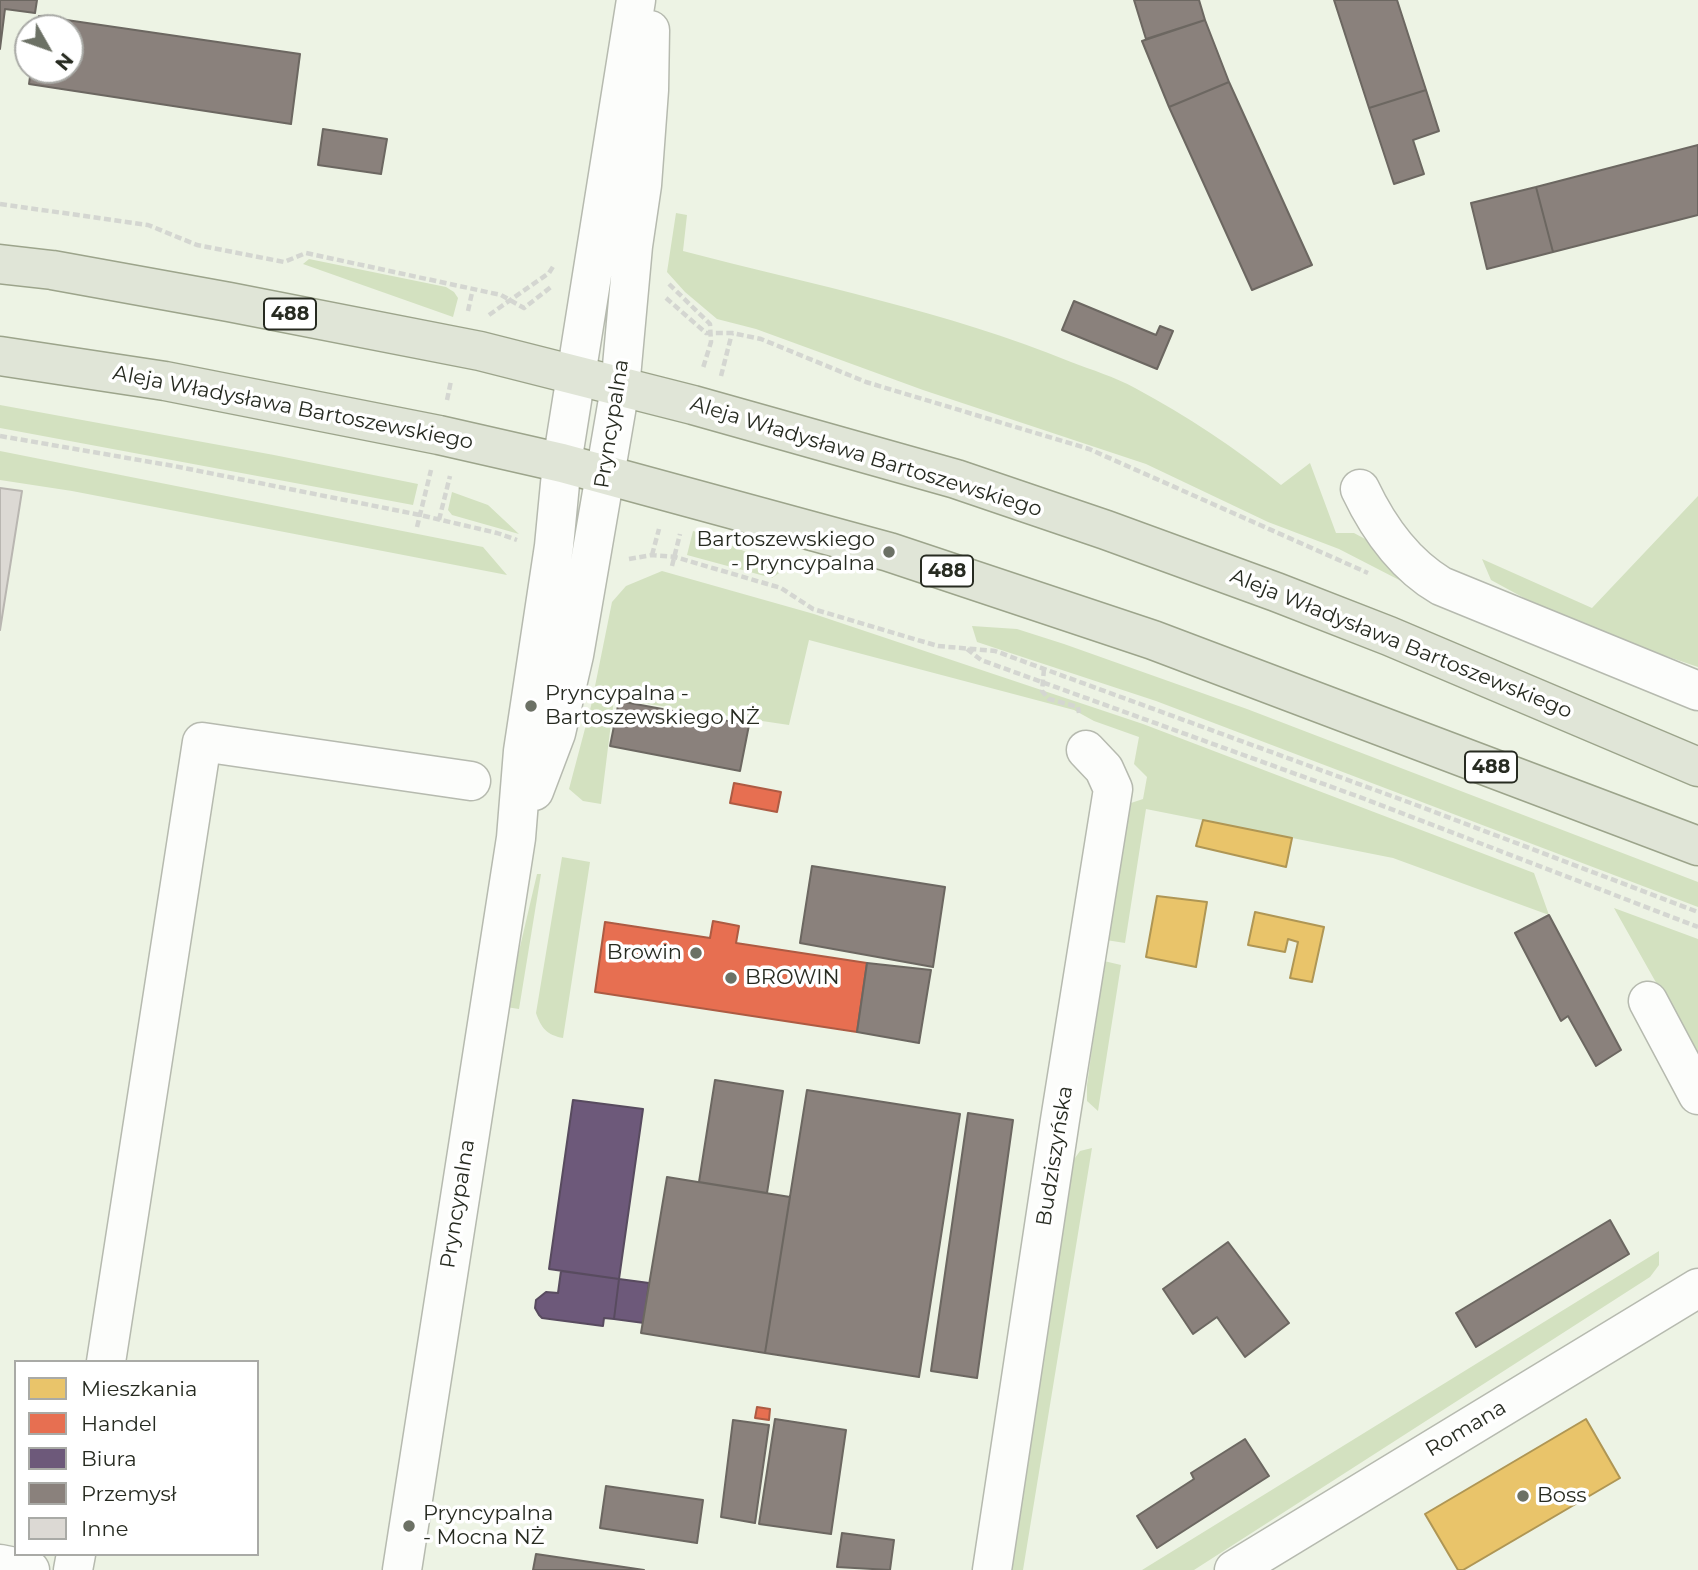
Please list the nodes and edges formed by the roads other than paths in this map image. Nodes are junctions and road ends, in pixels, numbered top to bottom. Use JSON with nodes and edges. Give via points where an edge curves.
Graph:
{"nodes":[{"id":1,"x":636,"y":0,"type":"edge"},
{"id":2,"x":650,"y":0,"type":"edge"},
{"id":3,"x":0,"y":264,"type":"edge"},
{"id":4,"x":0,"y":356,"type":"edge"},
{"id":5,"x":577,"y":376,"type":"junction"},
{"id":6,"x":621,"y":388,"type":"junction"},
{"id":7,"x":562,"y":463,"type":"junction"},
{"id":8,"x":604,"y":474,"type":"junction"},
{"id":9,"x":1360,"y":489,"type":"dead end"},
{"id":10,"x":1698,"y":691,"type":"edge"},
{"id":11,"x":1086,"y":750,"type":"road end"},
{"id":12,"x":1698,"y":766,"type":"edge"},
{"id":13,"x":471,"y":781,"type":"dead end"},
{"id":14,"x":516,"y":838,"type":"junction"},
{"id":15,"x":1698,"y":846,"type":"edge"},
{"id":16,"x":1648,"y":1001,"type":"dead end"},
{"id":17,"x":1698,"y":1095,"type":"edge"},
{"id":18,"x":1698,"y":1288,"type":"edge"},
{"id":19,"x":106,"y":1360,"type":"edge"},
{"id":20,"x":0,"y":1564,"type":"edge"},
{"id":21,"x":30,"y":1570,"type":"edge"},
{"id":22,"x":402,"y":1570,"type":"edge"},
{"id":23,"x":992,"y":1570,"type":"edge"},
{"id":24,"x":1234,"y":1570,"type":"edge"}],
"edges":[{"from":1,"to":5,"type":"street","name":"Pryncypalna"},
{"from":2,"to":6,"type":"street","name":"Pryncypalna","via":[[647,117]]},
{"from":3,"to":5,"type":"main road","name":"Aleja Władysława Bartoszewskiego","number":"488","via":[[256,307],[480,351]]},
{"from":4,"to":7,"type":"main road","name":"Aleja Władysława Bartoszewskiego","number":"488","via":[[178,384]]},
{"from":5,"to":6,"type":"main road","name":"Aleja Władysława Bartoszewskiego","number":"488"},
{"from":5,"to":7,"type":"street","name":"Pryncypalna"},
{"from":6,"to":8,"type":"street","name":"Pryncypalna"},
{"from":6,"to":12,"type":"main road","name":"Aleja Władysława Bartoszewskiego","number":"488","via":[[956,479],[1106,530],[1389,636]]},
{"from":7,"to":8,"type":"main road","name":"Aleja Władysława Bartoszewskiego","number":"488"},
{"from":7,"to":14,"type":"street","name":"Pryncypalna","via":[[523,751]]},
{"from":8,"to":14,"type":"street","name":"Pryncypalna","via":[[556,733]]},
{"from":8,"to":15,"type":"main road","name":"Aleja Władysława Bartoszewskiego","number":"488","via":[[889,552],[1027,597],[1296,693]]},
{"from":9,"to":10,"type":"street","via":[[1384,531],[1423,575]]},
{"from":11,"to":23,"type":"street","name":"Budziszyńska","via":[[1104,769],[1113,789]]},
{"from":13,"to":19,"type":"street","via":[[202,742]]},
{"from":14,"to":22,"type":"street","name":"Pryncypalna"},
{"from":16,"to":17,"type":"street"},
{"from":18,"to":24,"type":"street","name":"Romana"},
{"from":20,"to":21,"type":"street"}]}
